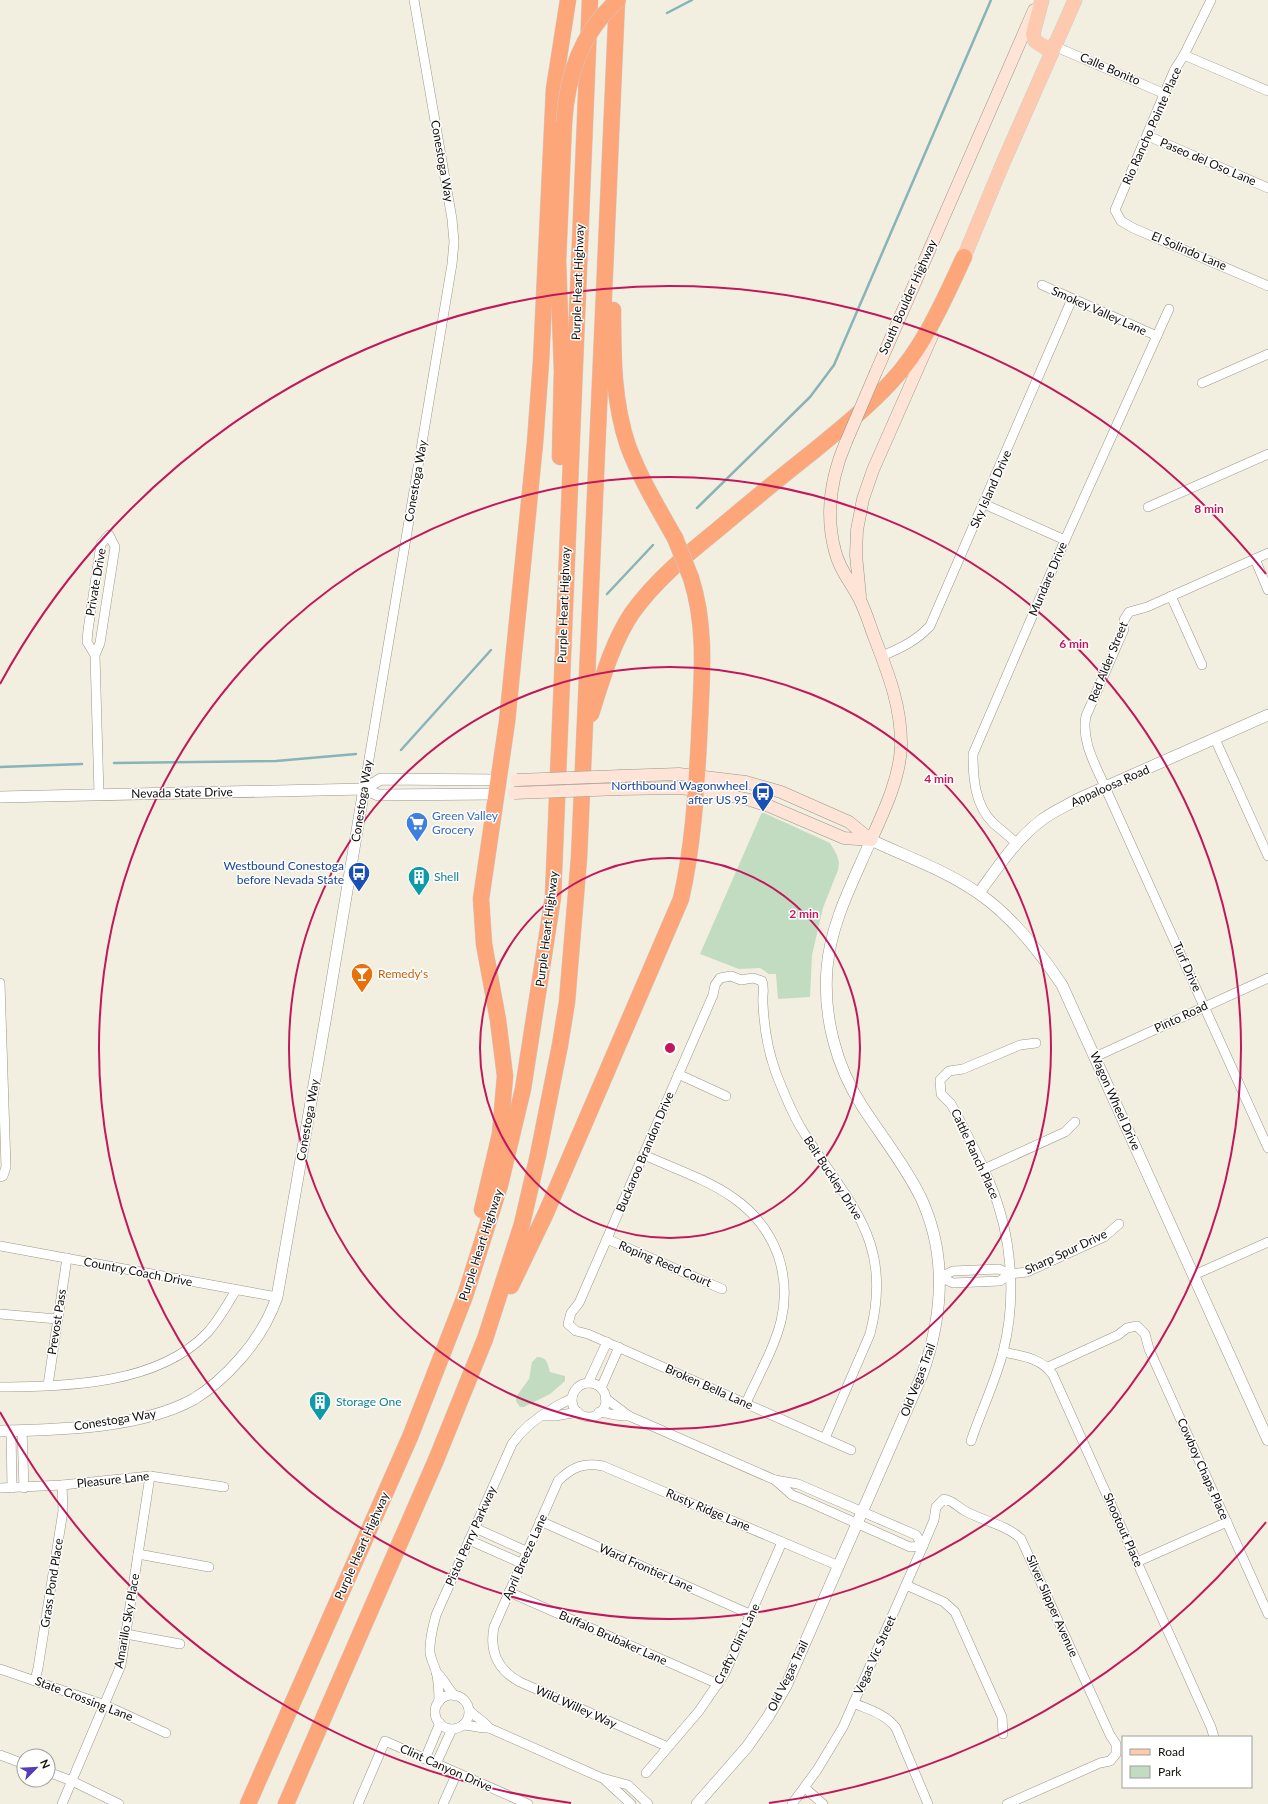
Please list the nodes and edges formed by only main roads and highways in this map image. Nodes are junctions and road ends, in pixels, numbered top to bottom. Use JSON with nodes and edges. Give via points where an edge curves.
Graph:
{"nodes":[{"id":1,"x":568,"y":0,"type":"edge"},
{"id":2,"x":590,"y":0,"type":"edge"},
{"id":3,"x":1039,"y":0,"type":"edge"},
{"id":4,"x":1042,"y":0,"type":"edge"},
{"id":5,"x":1075,"y":0,"type":"edge"},
{"id":6,"x":618,"y":5,"type":"edge"},
{"id":7,"x":1054,"y":46,"type":"junction"},
{"id":8,"x":964,"y":257,"type":"junction"},
{"id":9,"x":860,"y":600,"type":"junction"},
{"id":10,"x":562,"y":672,"type":"junction"},
{"id":11,"x":585,"y":737,"type":"junction"},
{"id":12,"x":697,"y":782,"type":"junction"},
{"id":13,"x":498,"y":787,"type":"junction"},
{"id":14,"x":871,"y":840,"type":"junction"},
{"id":15,"x":485,"y":1339,"type":"junction"},
{"id":16,"x":410,"y":1436,"type":"junction"},
{"id":17,"x":248,"y":1804,"type":"edge"},
{"id":18,"x":286,"y":1804,"type":"edge"}],
"edges":[{"from":1,"to":13,"type":"highway","via":[[554,89],[536,428],[507,722]]},
{"from":2,"to":10,"type":"highway","name":"Purple Heart Highway"},
{"from":3,"to":9,"type":"main road","name":"South Boulder Highway","bridge":true,"via":[[837,463],[830,499],[831,534],[835,553]]},
{"from":4,"to":7,"type":"main road","via":[[1033,34],[1035,41],[1046,48]]},
{"from":5,"to":7,"type":"main road","name":"South Boulder Highway"},
{"from":6,"to":10,"type":"highway","bridge":true,"via":[[597,24],[575,62],[567,89],[564,123],[558,268],[562,371]]},
{"from":6,"to":11,"type":"highway","name":"Purple Heart Highway"},
{"from":6,"to":12,"type":"highway","bridge":true,"via":[[613,348],[616,392],[624,432],[636,465],[675,538],[691,578],[699,609],[703,652]]},
{"from":7,"to":8,"type":"main road","name":"South Boulder Highway"},
{"from":8,"to":9,"type":"main road","name":"South Boulder Highway","via":[[863,498],[857,530],[856,555]]},
{"from":8,"to":11,"type":"highway","via":[[924,335],[893,380],[871,402],[680,561],[652,588],[632,614],[612,652]]},
{"from":9,"to":14,"type":"main road","name":"South Boulder Highway","via":[[894,688],[899,709],[901,749],[892,790]]},
{"from":10,"to":16,"type":"highway","name":"Purple Heart Highway","via":[[553,897],[523,1089],[500,1185],[465,1296]]},
{"from":11,"to":15,"type":"highway","name":"Purple Heart Highway","via":[[574,924],[567,1002],[560,1045],[522,1224]]},
{"from":12,"to":13,"type":"main road","name":"Wagon Wheel Drive","bridge":true,"via":[[679,788],[514,793]]},
{"from":12,"to":13,"type":"main road","name":"Wagon Wheel Drive","bridge":true,"via":[[679,774],[516,780]]},
{"from":12,"to":14,"type":"main road","name":"Wagon Wheel Drive","via":[[800,819],[844,838]]},
{"from":12,"to":14,"type":"main road","name":"Wagon Wheel Drive","via":[[746,782],[781,792],[849,822]]},
{"from":12,"to":15,"type":"highway","via":[[681,899],[546,1213]]},
{"from":13,"to":16,"type":"highway","via":[[481,899],[484,944],[505,1076],[500,1134],[482,1212]]},
{"from":15,"to":18,"type":"highway","name":"Purple Heart Highway","via":[[436,1460]]},
{"from":16,"to":17,"type":"highway","name":"Purple Heart Highway"}]}
